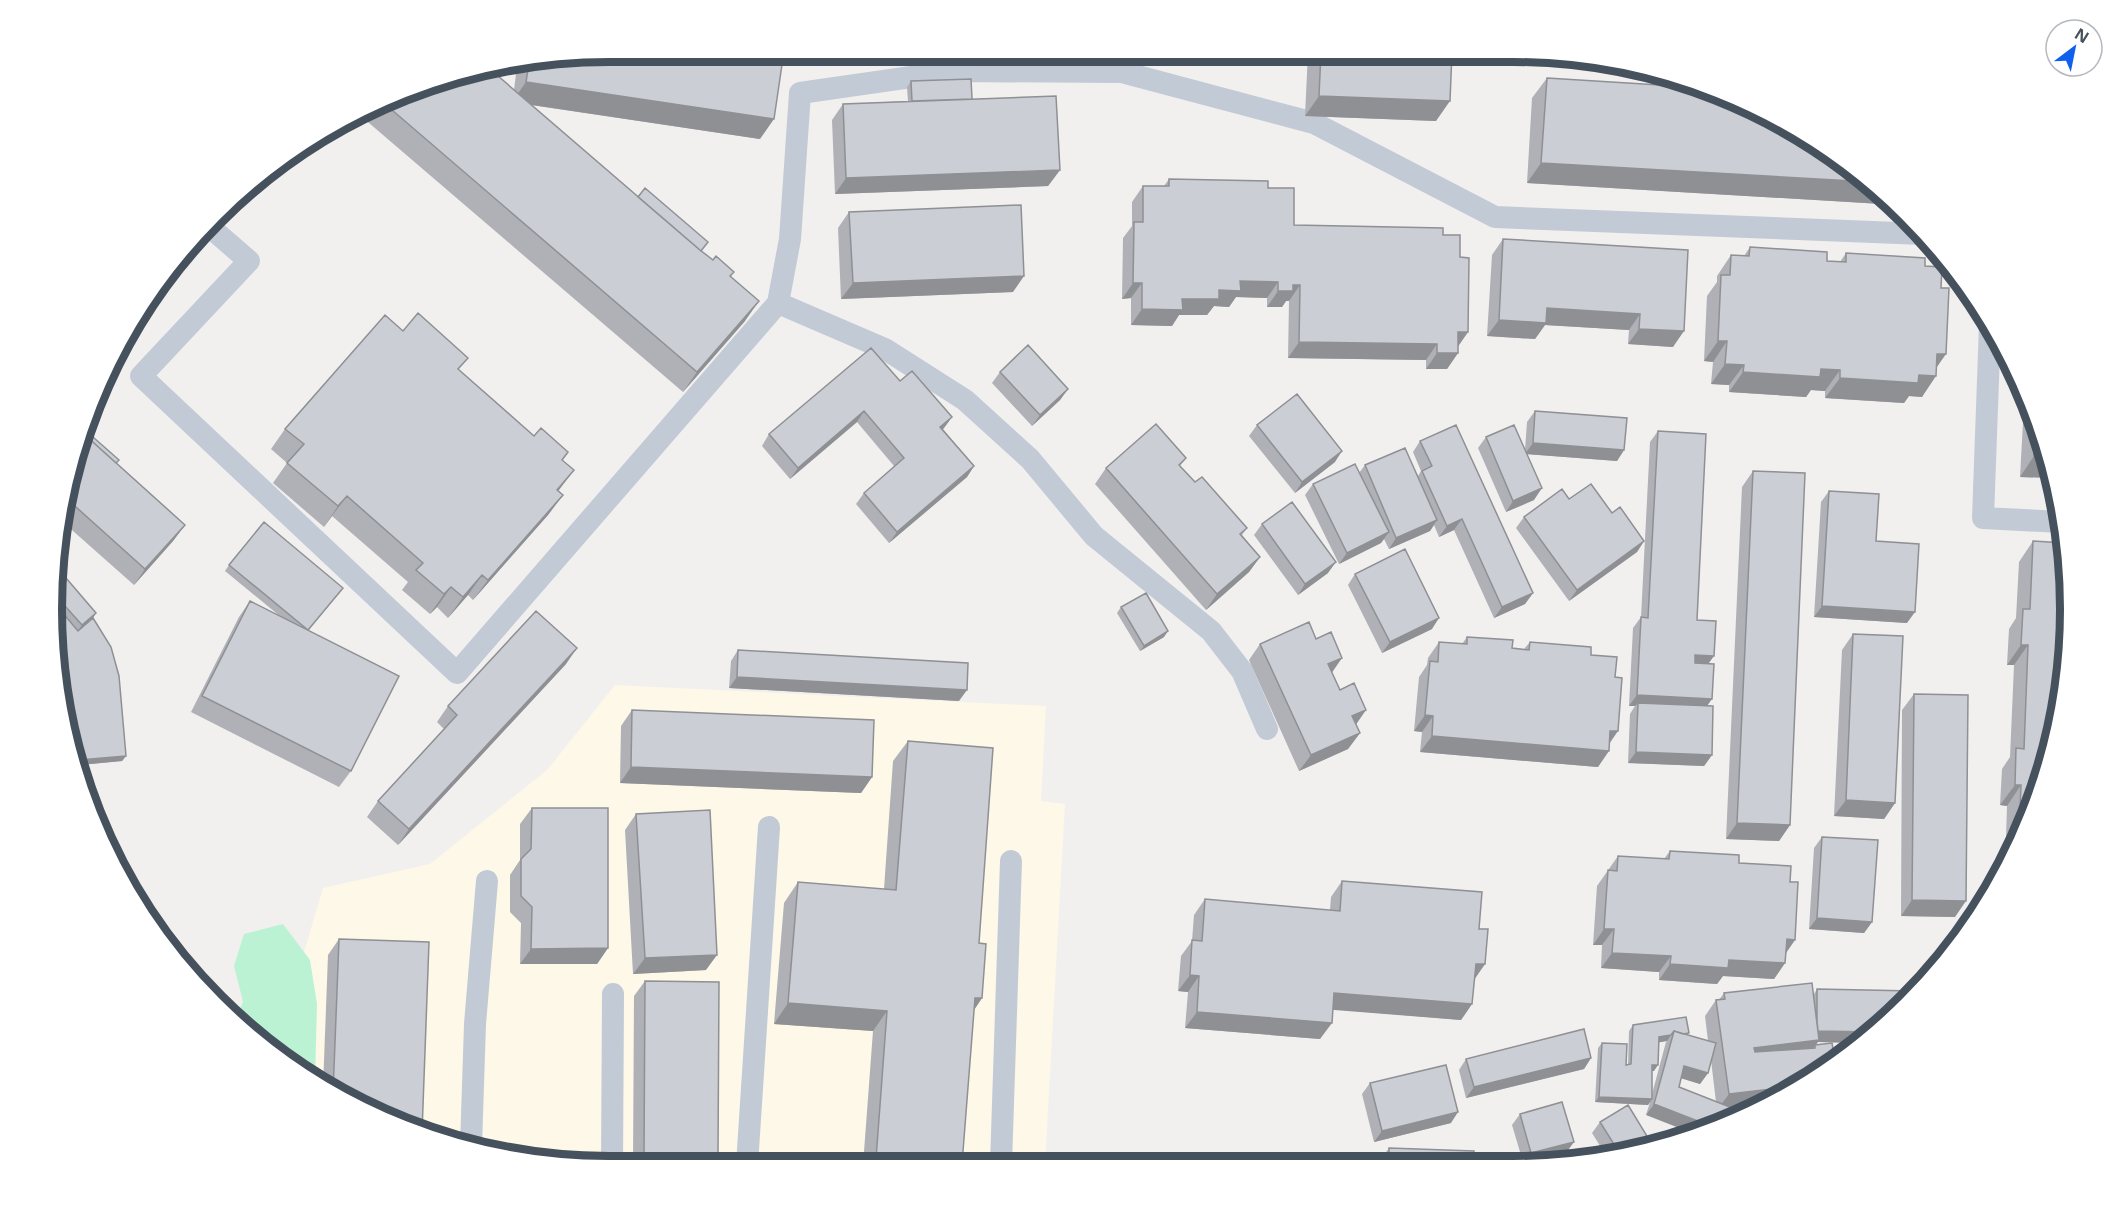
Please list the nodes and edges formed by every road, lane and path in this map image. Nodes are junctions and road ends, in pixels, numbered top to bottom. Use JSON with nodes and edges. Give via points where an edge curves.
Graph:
{"nodes":[{"id":1,"x":947,"y":62,"type":"edge"},
{"id":2,"x":967,"y":62,"type":"edge"},
{"id":3,"x":214,"y":230,"type":"edge"},
{"id":4,"x":1911,"y":234,"type":"edge"},
{"id":5,"x":778,"y":303,"type":"junction"},
{"id":6,"x":1989,"y":340,"type":"edge"},
{"id":7,"x":2053,"y":522,"type":"edge"},
{"id":8,"x":1267,"y":729,"type":"dead end"},
{"id":9,"x":769,"y":827,"type":"dead end"},
{"id":10,"x":1011,"y":861,"type":"dead end"},
{"id":11,"x":487,"y":880,"type":"dead end"},
{"id":12,"x":613,"y":994,"type":"dead end"},
{"id":13,"x":471,"y":1139,"type":"edge"},
{"id":14,"x":612,"y":1156,"type":"edge"},
{"id":15,"x":748,"y":1156,"type":"edge"},
{"id":16,"x":1001,"y":1156,"type":"edge"}],
"edges":[{"from":1,"to":5,"type":"lane","via":[[800,93],[790,238]]},
{"from":2,"to":4,"type":"lane","via":[[1122,72],[1314,123],[1495,217]]},
{"from":3,"to":5,"type":"lane","via":[[249,261],[141,376],[457,673]]},
{"from":5,"to":8,"type":"lane","via":[[885,349],[965,400],[1030,459],[1095,536],[1211,631],[1242,671]]},
{"from":6,"to":7,"type":"lane","via":[[1983,518]]},
{"from":9,"to":15,"type":"lane"},
{"from":10,"to":16,"type":"lane"},
{"from":11,"to":13,"type":"lane","via":[[475,1024]]},
{"from":12,"to":14,"type":"lane"}]}
